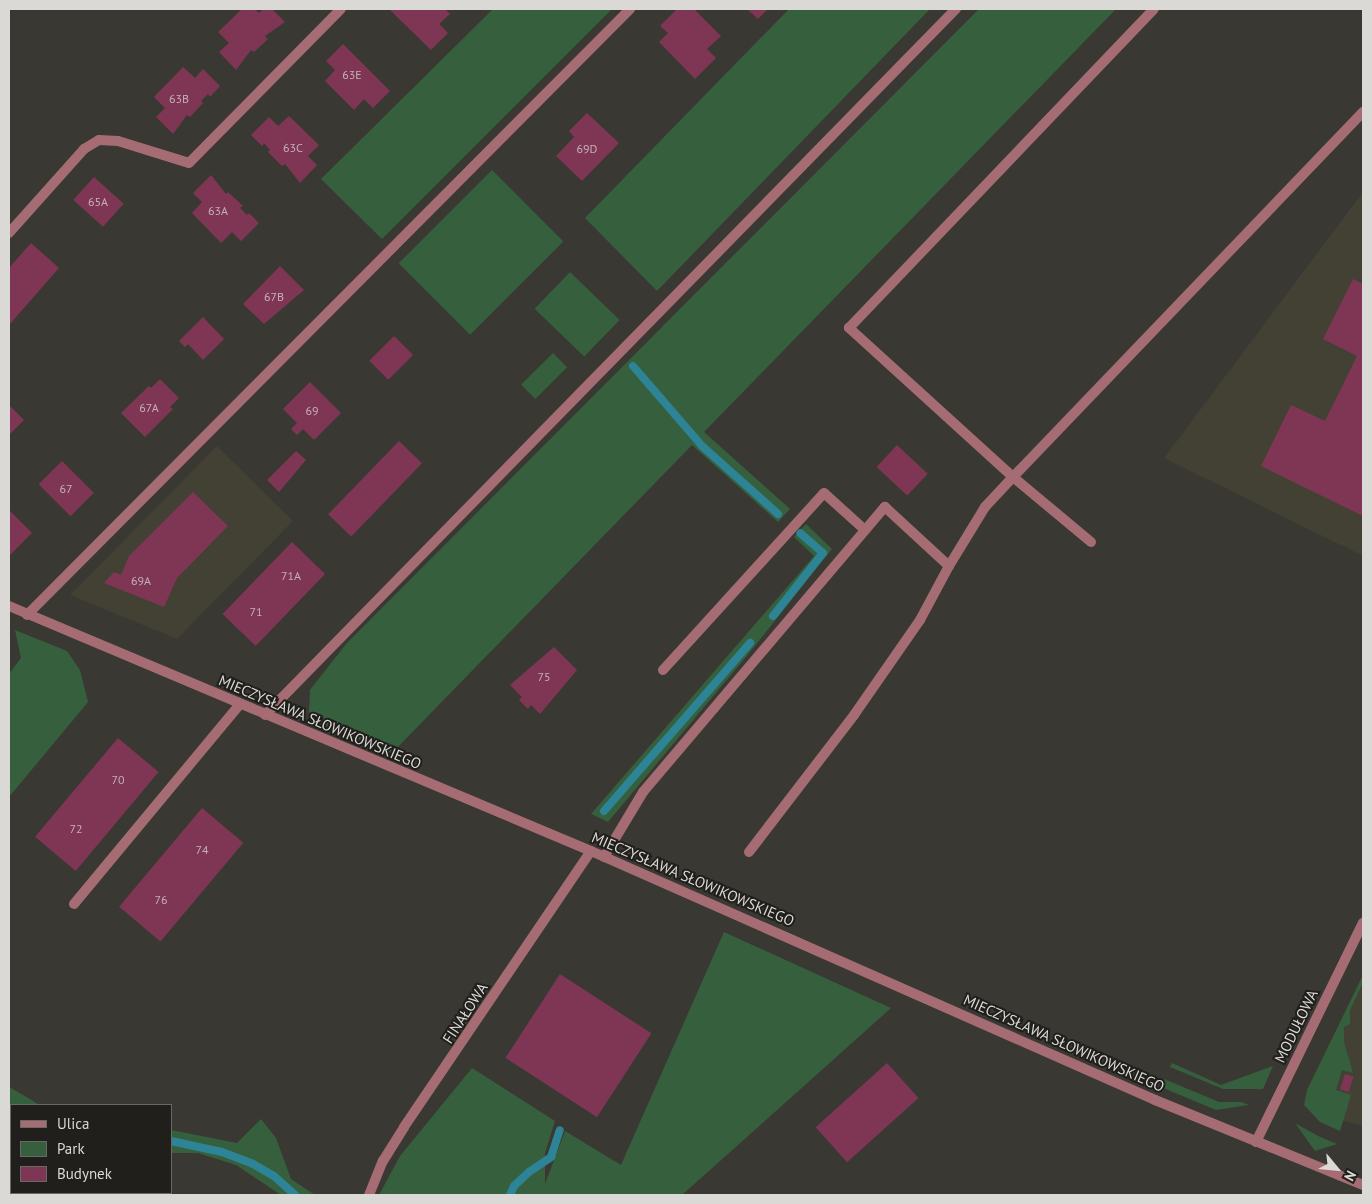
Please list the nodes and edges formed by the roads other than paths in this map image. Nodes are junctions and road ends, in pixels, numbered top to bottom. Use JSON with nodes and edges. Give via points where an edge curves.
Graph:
{"nodes":[{"id":1,"x":340,"y":9,"type":"edge"},
{"id":2,"x":630,"y":9,"type":"edge"},
{"id":3,"x":956,"y":9,"type":"edge"},
{"id":4,"x":1154,"y":9,"type":"edge"},
{"id":5,"x":1363,"y":112,"type":"edge"},
{"id":6,"x":9,"y":233,"type":"edge"},
{"id":7,"x":1013,"y":477,"type":"junction"},
{"id":8,"x":865,"y":530,"type":"junction"},
{"id":9,"x":1091,"y":542,"type":"dead end"},
{"id":10,"x":949,"y":566,"type":"junction"},
{"id":11,"x":9,"y":606,"type":"edge"},
{"id":12,"x":27,"y":615,"type":"junction"},
{"id":13,"x":663,"y":670,"type":"dead end"},
{"id":14,"x":240,"y":704,"type":"junction"},
{"id":15,"x":265,"y":715,"type":"junction"},
{"id":16,"x":591,"y":851,"type":"junction"},
{"id":17,"x":749,"y":852,"type":"dead end"},
{"id":18,"x":604,"y":857,"type":"junction"},
{"id":19,"x":74,"y":904,"type":"dead end"},
{"id":20,"x":1363,"y":923,"type":"edge"},
{"id":21,"x":1256,"y":1142,"type":"junction"},
{"id":22,"x":1363,"y":1185,"type":"edge"},
{"id":23,"x":370,"y":1195,"type":"edge"}],
"edges":[{"from":1,"to":6,"type":"street","via":[[189,163],[118,141],[99,140],[84,149]]},
{"from":2,"to":12,"type":"street"},
{"from":3,"to":15,"type":"street"},
{"from":4,"to":7,"type":"street","via":[[849,328]]},
{"from":5,"to":7,"type":"street"},
{"from":7,"to":9,"type":"street"},
{"from":7,"to":10,"type":"street","via":[[985,507]]},
{"from":8,"to":10,"type":"street","via":[[885,507]]},
{"from":8,"to":13,"type":"street","via":[[824,493]]},
{"from":8,"to":18,"type":"street","via":[[643,792]]},
{"from":10,"to":17,"type":"street","via":[[920,620],[854,715]]},
{"from":11,"to":12,"type":"street","name":"MIECZYSŁAWA SŁOWIKOWSKIEGO"},
{"from":12,"to":14,"type":"street","name":"MIECZYSŁAWA SŁOWIKOWSKIEGO"},
{"from":14,"to":15,"type":"street","name":"MIECZYSŁAWA SŁOWIKOWSKIEGO"},
{"from":14,"to":19,"type":"street"},
{"from":15,"to":16,"type":"street","name":"MIECZYSŁAWA SŁOWIKOWSKIEGO"},
{"from":16,"to":18,"type":"street","name":"MIECZYSŁAWA SŁOWIKOWSKIEGO"},
{"from":16,"to":23,"type":"street","name":"FINAŁOWA","via":[[404,1127],[383,1161]]},
{"from":18,"to":21,"type":"street","name":"MIECZYSŁAWA SŁOWIKOWSKIEGO"},
{"from":20,"to":21,"type":"street","name":"MODUŁOWA"},
{"from":21,"to":22,"type":"street","name":"MIECZYSŁAWA SŁOWIKOWSKIEGO"}]}
